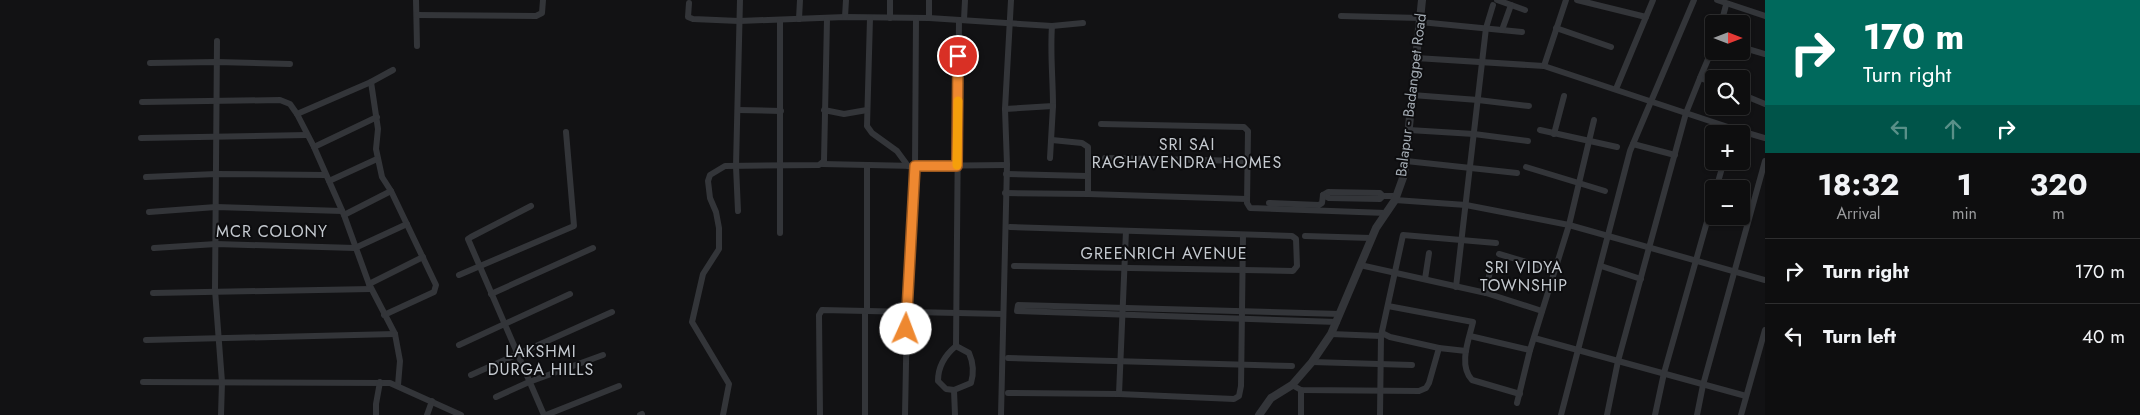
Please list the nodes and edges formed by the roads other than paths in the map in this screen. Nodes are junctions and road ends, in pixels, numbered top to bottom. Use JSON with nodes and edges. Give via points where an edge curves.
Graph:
{"nodes":[{"id":1,"x":416,"y":0,"type":"edge"},
{"id":2,"x":543,"y":0,"type":"edge"},
{"id":3,"x":740,"y":0,"type":"edge"},
{"id":4,"x":800,"y":0,"type":"edge"},
{"id":5,"x":846,"y":0,"type":"edge"},
{"id":6,"x":890,"y":0,"type":"edge"},
{"id":7,"x":930,"y":0,"type":"edge"},
{"id":8,"x":965,"y":0,"type":"edge"},
{"id":9,"x":1011,"y":0,"type":"edge"},
{"id":10,"x":1422,"y":0,"type":"edge"},
{"id":11,"x":1566,"y":0,"type":"edge"},
{"id":12,"x":1577,"y":0,"type":"edge"},
{"id":13,"x":1653,"y":0,"type":"edge"},
{"id":14,"x":1694,"y":0,"type":"edge"},
{"id":15,"x":1717,"y":0,"type":"edge"},
{"id":16,"x":1499,"y":2,"type":"edge"},
{"id":17,"x":689,"y":3,"type":"dead end"},
{"id":18,"x":1511,"y":5,"type":"junction"},
{"id":19,"x":1726,"y":5,"type":"junction"},
{"id":20,"x":1525,"y":10,"type":"dead end"},
{"id":21,"x":417,"y":15,"type":"junction"},
{"id":22,"x":1723,"y":15,"type":"edge"},
{"id":23,"x":1341,"y":16,"type":"dead end"},
{"id":24,"x":1765,"y":16,"type":"edge"},
{"id":25,"x":846,"y":17,"type":"junction"},
{"id":26,"x":1646,"y":17,"type":"junction"},
{"id":27,"x":870,"y":18,"type":"junction"},
{"id":28,"x":890,"y":18,"type":"junction"},
{"id":29,"x":929,"y":18,"type":"junction"},
{"id":30,"x":827,"y":19,"type":"junction"},
{"id":31,"x":916,"y":19,"type":"junction"},
{"id":32,"x":799,"y":20,"type":"junction"},
{"id":33,"x":962,"y":20,"type":"junction"},
{"id":34,"x":1420,"y":20,"type":"junction"},
{"id":35,"x":739,"y":21,"type":"junction"},
{"id":36,"x":780,"y":21,"type":"junction"},
{"id":37,"x":1011,"y":22,"type":"junction"},
{"id":38,"x":1083,"y":22,"type":"dead end"},
{"id":39,"x":1052,"y":26,"type":"junction"},
{"id":40,"x":1486,"y":28,"type":"junction"},
{"id":41,"x":1556,"y":28,"type":"junction"},
{"id":42,"x":1502,"y":30,"type":"junction"},
{"id":43,"x":1522,"y":32,"type":"dead end"},
{"id":44,"x":218,"y":41,"type":"dead end"},
{"id":45,"x":417,"y":46,"type":"dead end"},
{"id":46,"x":1611,"y":47,"type":"dead end"},
{"id":47,"x":1750,"y":50,"type":"edge"},
{"id":48,"x":1765,"y":54,"type":"edge"},
{"id":49,"x":1416,"y":58,"type":"junction"},
{"id":50,"x":1707,"y":60,"type":"edge"},
{"id":51,"x":217,"y":62,"type":"junction"},
{"id":52,"x":150,"y":64,"type":"dead end"},
{"id":53,"x":290,"y":64,"type":"dead end"},
{"id":54,"x":1482,"y":64,"type":"junction"},
{"id":55,"x":1544,"y":66,"type":"junction"},
{"id":56,"x":393,"y":70,"type":"dead end"},
{"id":57,"x":1700,"y":78,"type":"junction"},
{"id":58,"x":1705,"y":80,"type":"edge"},
{"id":59,"x":371,"y":82,"type":"junction"},
{"id":60,"x":1616,"y":89,"type":"junction"},
{"id":61,"x":1412,"y":95,"type":"junction"},
{"id":62,"x":1564,"y":96,"type":"dead end"},
{"id":63,"x":1750,"y":98,"type":"edge"},
{"id":64,"x":1478,"y":100,"type":"junction"},
{"id":65,"x":1650,"y":100,"type":"junction"},
{"id":66,"x":217,"y":101,"type":"junction"},
{"id":67,"x":142,"y":102,"type":"dead end"},
{"id":68,"x":1765,"y":104,"type":"edge"},
{"id":69,"x":1053,"y":106,"type":"junction"},
{"id":70,"x":1529,"y":106,"type":"dead end"},
{"id":71,"x":1005,"y":109,"type":"junction"},
{"id":72,"x":738,"y":110,"type":"junction"},
{"id":73,"x":824,"y":110,"type":"junction"},
{"id":74,"x":867,"y":110,"type":"junction"},
{"id":75,"x":781,"y":111,"type":"junction"},
{"id":76,"x":1686,"y":113,"type":"junction"},
{"id":77,"x":297,"y":114,"type":"junction"},
{"id":78,"x":377,"y":117,"type":"junction"},
{"id":79,"x":1594,"y":120,"type":"dead end"},
{"id":80,"x":1101,"y":124,"type":"dead end"},
{"id":81,"x":1716,"y":125,"type":"edge"},
{"id":82,"x":1409,"y":130,"type":"junction"},
{"id":83,"x":1540,"y":130,"type":"dead end"},
{"id":84,"x":566,"y":132,"type":"dead end"},
{"id":85,"x":1474,"y":134,"type":"junction"},
{"id":86,"x":1554,"y":134,"type":"junction"},
{"id":87,"x":307,"y":135,"type":"junction"},
{"id":88,"x":1750,"y":135,"type":"edge"},
{"id":89,"x":217,"y":136,"type":"junction"},
{"id":90,"x":141,"y":138,"type":"dead end"},
{"id":91,"x":1765,"y":138,"type":"edge"},
{"id":92,"x":1052,"y":140,"type":"junction"},
{"id":93,"x":1528,"y":141,"type":"dead end"},
{"id":94,"x":1589,"y":141,"type":"junction"},
{"id":95,"x":1633,"y":144,"type":"junction"},
{"id":96,"x":314,"y":147,"type":"junction"},
{"id":97,"x":1617,"y":147,"type":"dead end"},
{"id":98,"x":1675,"y":155,"type":"junction"},
{"id":99,"x":1050,"y":158,"type":"dead end"},
{"id":100,"x":1105,"y":158,"type":"dead end"},
{"id":101,"x":377,"y":159,"type":"junction"},
{"id":102,"x":1247,"y":161,"type":"junction"},
{"id":103,"x":1406,"y":161,"type":"junction"},
{"id":104,"x":1765,"y":161,"type":"edge"},
{"id":105,"x":822,"y":164,"type":"junction"},
{"id":106,"x":868,"y":165,"type":"junction"},
{"id":107,"x":1007,"y":165,"type":"junction"},
{"id":108,"x":736,"y":166,"type":"junction"},
{"id":109,"x":781,"y":166,"type":"junction"},
{"id":110,"x":911,"y":166,"type":"junction"},
{"id":111,"x":957,"y":166,"type":"junction"},
{"id":112,"x":1526,"y":167,"type":"dead end"},
{"id":113,"x":1470,"y":170,"type":"junction"},
{"id":114,"x":1517,"y":173,"type":"dead end"},
{"id":115,"x":216,"y":174,"type":"junction"},
{"id":116,"x":325,"y":174,"type":"junction"},
{"id":117,"x":1006,"y":174,"type":"junction"},
{"id":118,"x":1087,"y":176,"type":"junction"},
{"id":119,"x":146,"y":177,"type":"dead end"},
{"id":120,"x":329,"y":181,"type":"junction"},
{"id":121,"x":1579,"y":183,"type":"junction"},
{"id":122,"x":391,"y":191,"type":"junction"},
{"id":123,"x":1605,"y":191,"type":"dead end"},
{"id":124,"x":1005,"y":193,"type":"junction"},
{"id":125,"x":1088,"y":194,"type":"junction"},
{"id":126,"x":1396,"y":198,"type":"junction"},
{"id":127,"x":1247,"y":199,"type":"junction"},
{"id":128,"x":1268,"y":203,"type":"dead end"},
{"id":129,"x":1466,"y":205,"type":"junction"},
{"id":130,"x":531,"y":206,"type":"dead end"},
{"id":131,"x":216,"y":207,"type":"junction"},
{"id":132,"x":738,"y":211,"type":"dead end"},
{"id":133,"x":149,"y":212,"type":"dead end"},
{"id":134,"x":343,"y":213,"type":"junction"},
{"id":135,"x":1386,"y":213,"type":"junction"},
{"id":136,"x":407,"y":224,"type":"junction"},
{"id":137,"x":1569,"y":225,"type":"junction"},
{"id":138,"x":1706,"y":225,"type":"edge"},
{"id":139,"x":1010,"y":227,"type":"dead end"},
{"id":140,"x":1126,"y":231,"type":"junction"},
{"id":141,"x":780,"y":233,"type":"dead end"},
{"id":142,"x":1243,"y":234,"type":"junction"},
{"id":143,"x":1305,"y":236,"type":"dead end"},
{"id":144,"x":1608,"y":237,"type":"junction"},
{"id":145,"x":1372,"y":238,"type":"junction"},
{"id":146,"x":1460,"y":240,"type":"junction"},
{"id":147,"x":216,"y":244,"type":"junction"},
{"id":148,"x":1496,"y":244,"type":"dead end"},
{"id":149,"x":154,"y":248,"type":"dead end"},
{"id":150,"x":355,"y":248,"type":"junction"},
{"id":151,"x":593,"y":248,"type":"dead end"},
{"id":152,"x":1650,"y":248,"type":"junction"},
{"id":153,"x":1429,"y":253,"type":"dead end"},
{"id":154,"x":1499,"y":254,"type":"dead end"},
{"id":155,"x":423,"y":256,"type":"junction"},
{"id":156,"x":1695,"y":260,"type":"junction"},
{"id":157,"x":1360,"y":264,"type":"junction"},
{"id":158,"x":1491,"y":265,"type":"dead end"},
{"id":159,"x":479,"y":266,"type":"junction"},
{"id":160,"x":1014,"y":266,"type":"dead end"},
{"id":161,"x":1601,"y":266,"type":"junction"},
{"id":162,"x":1123,"y":269,"type":"junction"},
{"id":163,"x":1554,"y":270,"type":"junction"},
{"id":164,"x":1735,"y":271,"type":"junction"},
{"id":165,"x":1241,"y":272,"type":"junction"},
{"id":166,"x":1395,"y":273,"type":"junction"},
{"id":167,"x":460,"y":275,"type":"dead end"},
{"id":168,"x":1425,"y":279,"type":"junction"},
{"id":169,"x":1641,"y":279,"type":"junction"},
{"id":170,"x":1765,"y":280,"type":"edge"},
{"id":171,"x":370,"y":286,"type":"junction"},
{"id":172,"x":1456,"y":287,"type":"junction"},
{"id":173,"x":215,"y":290,"type":"junction"},
{"id":174,"x":153,"y":293,"type":"dead end"},
{"id":175,"x":1486,"y":293,"type":"junction"},
{"id":176,"x":491,"y":294,"type":"junction"},
{"id":177,"x":570,"y":294,"type":"dead end"},
{"id":178,"x":1388,"y":306,"type":"junction"},
{"id":179,"x":1122,"y":307,"type":"junction"},
{"id":180,"x":1241,"y":310,"type":"junction"},
{"id":181,"x":866,"y":311,"type":"junction"},
{"id":182,"x":1542,"y":311,"type":"junction"},
{"id":183,"x":612,"y":312,"type":"dead end"},
{"id":184,"x":907,"y":312,"type":"junction"},
{"id":185,"x":955,"y":314,"type":"junction"},
{"id":186,"x":1003,"y":314,"type":"junction"},
{"id":187,"x":1340,"y":314,"type":"junction"},
{"id":188,"x":384,"y":315,"type":"junction"},
{"id":189,"x":1121,"y":316,"type":"junction"},
{"id":190,"x":1241,"y":318,"type":"junction"},
{"id":191,"x":1337,"y":322,"type":"junction"},
{"id":192,"x":504,"y":323,"type":"junction"},
{"id":193,"x":1765,"y":330,"type":"edge"},
{"id":194,"x":395,"y":334,"type":"junction"},
{"id":195,"x":1331,"y":334,"type":"junction"},
{"id":196,"x":1382,"y":335,"type":"junction"},
{"id":197,"x":1470,"y":336,"type":"junction"},
{"id":198,"x":218,"y":338,"type":"junction"},
{"id":199,"x":1534,"y":338,"type":"junction"},
{"id":200,"x":146,"y":340,"type":"dead end"},
{"id":201,"x":460,"y":344,"type":"dead end"},
{"id":202,"x":956,"y":346,"type":"junction"},
{"id":203,"x":1439,"y":348,"type":"junction"},
{"id":204,"x":1530,"y":350,"type":"junction"},
{"id":205,"x":1466,"y":351,"type":"junction"},
{"id":206,"x":1579,"y":351,"type":"junction"},
{"id":207,"x":517,"y":353,"type":"junction"},
{"id":208,"x":603,"y":355,"type":"dead end"},
{"id":209,"x":1008,"y":358,"type":"dead end"},
{"id":210,"x":1618,"y":361,"type":"junction"},
{"id":211,"x":1120,"y":362,"type":"junction"},
{"id":212,"x":1312,"y":362,"type":"junction"},
{"id":213,"x":1241,"y":365,"type":"junction"},
{"id":214,"x":1380,"y":365,"type":"junction"},
{"id":215,"x":1412,"y":365,"type":"dead end"},
{"id":216,"x":1292,"y":366,"type":"dead end"},
{"id":217,"x":1664,"y":373,"type":"junction"},
{"id":218,"x":471,"y":375,"type":"dead end"},
{"id":219,"x":142,"y":382,"type":"dead end"},
{"id":220,"x":222,"y":382,"type":"junction"},
{"id":221,"x":380,"y":382,"type":"junction"},
{"id":222,"x":529,"y":382,"type":"junction"},
{"id":223,"x":398,"y":385,"type":"junction"},
{"id":224,"x":1292,"y":385,"type":"junction"},
{"id":225,"x":1703,"y":385,"type":"junction"},
{"id":226,"x":619,"y":386,"type":"dead end"},
{"id":227,"x":954,"y":390,"type":"junction"},
{"id":228,"x":1301,"y":390,"type":"junction"},
{"id":229,"x":1381,"y":391,"type":"junction"},
{"id":230,"x":1008,"y":393,"type":"dead end"},
{"id":231,"x":1119,"y":394,"type":"junction"},
{"id":232,"x":1520,"y":394,"type":"junction"},
{"id":233,"x":1746,"y":396,"type":"junction"},
{"id":234,"x":496,"y":397,"type":"dead end"},
{"id":235,"x":432,"y":401,"type":"junction"},
{"id":236,"x":1518,"y":403,"type":"dead end"},
{"id":237,"x":221,"y":415,"type":"edge"},
{"id":238,"x":376,"y":415,"type":"edge"},
{"id":239,"x":427,"y":415,"type":"edge"},
{"id":240,"x":461,"y":415,"type":"edge"},
{"id":241,"x":545,"y":415,"type":"edge"},
{"id":242,"x":723,"y":415,"type":"edge"},
{"id":243,"x":820,"y":415,"type":"edge"},
{"id":244,"x":865,"y":415,"type":"edge"},
{"id":245,"x":905,"y":415,"type":"edge"},
{"id":246,"x":955,"y":415,"type":"edge"},
{"id":247,"x":1001,"y":415,"type":"edge"},
{"id":248,"x":1259,"y":415,"type":"edge"},
{"id":249,"x":1301,"y":415,"type":"edge"},
{"id":250,"x":1380,"y":415,"type":"edge"},
{"id":251,"x":1561,"y":415,"type":"edge"},
{"id":252,"x":1607,"y":415,"type":"edge"},
{"id":253,"x":1654,"y":415,"type":"edge"},
{"id":254,"x":1697,"y":415,"type":"edge"},
{"id":255,"x":1741,"y":415,"type":"edge"}],
"edges":[{"from":1,"to":21,"type":"street"},
{"from":2,"to":21,"type":"street","via":[[542,13],[536,16]]},
{"from":3,"to":35,"type":"street"},
{"from":4,"to":32,"type":"street"},
{"from":5,"to":25,"type":"street"},
{"from":6,"to":28,"type":"street"},
{"from":7,"to":29,"type":"street"},
{"from":8,"to":33,"type":"street"},
{"from":9,"to":37,"type":"street"},
{"from":10,"to":34,"type":"street","name":"Balapur - Badangpet Road"},
{"from":11,"to":41,"type":"street"},
{"from":12,"to":26,"type":"street"},
{"from":13,"to":26,"type":"street"},
{"from":14,"to":65,"type":"street"},
{"from":15,"to":19,"type":"street"},
{"from":16,"to":18,"type":"street"},
{"from":16,"to":40,"type":"street"},
{"from":17,"to":35,"type":"street","via":[[690,18]]},
{"from":18,"to":20,"type":"street"},
{"from":18,"to":42,"type":"street"},
{"from":19,"to":22,"type":"street"},
{"from":19,"to":24,"type":"street"},
{"from":21,"to":45,"type":"street"},
{"from":23,"to":34,"type":"street"},
{"from":25,"to":27,"type":"street"},
{"from":25,"to":30,"type":"street"},
{"from":26,"to":60,"type":"street"},
{"from":27,"to":28,"type":"street"},
{"from":27,"to":74,"type":"street"},
{"from":28,"to":31,"type":"street"},
{"from":29,"to":31,"type":"street"},
{"from":29,"to":33,"type":"street"},
{"from":30,"to":32,"type":"street"},
{"from":30,"to":73,"type":"street"},
{"from":31,"to":110,"type":"street"},
{"from":32,"to":36,"type":"street"},
{"from":33,"to":37,"type":"street"},
{"from":33,"to":111,"type":"street"},
{"from":34,"to":40,"type":"street"},
{"from":34,"to":49,"type":"street","name":"Balapur - Badangpet Road"},
{"from":35,"to":36,"type":"street"},
{"from":35,"to":72,"type":"street"},
{"from":36,"to":75,"type":"street"},
{"from":37,"to":39,"type":"street"},
{"from":37,"to":71,"type":"street"},
{"from":38,"to":39,"type":"street"},
{"from":39,"to":69,"type":"street"},
{"from":40,"to":42,"type":"street"},
{"from":40,"to":54,"type":"street"},
{"from":41,"to":46,"type":"street"},
{"from":41,"to":55,"type":"street"},
{"from":42,"to":43,"type":"street"},
{"from":44,"to":51,"type":"street"},
{"from":47,"to":48,"type":"street"},
{"from":49,"to":54,"type":"street"},
{"from":49,"to":61,"type":"street","name":"Balapur - Badangpet Road"},
{"from":50,"to":57,"type":"street"},
{"from":51,"to":52,"type":"street"},
{"from":51,"to":53,"type":"street"},
{"from":51,"to":66,"type":"street"},
{"from":54,"to":55,"type":"street"},
{"from":54,"to":64,"type":"street"},
{"from":55,"to":60,"type":"street"},
{"from":56,"to":59,"type":"street"},
{"from":57,"to":58,"type":"street"},
{"from":57,"to":76,"type":"street"},
{"from":59,"to":77,"type":"street"},
{"from":59,"to":78,"type":"street"},
{"from":60,"to":65,"type":"street"},
{"from":61,"to":64,"type":"street"},
{"from":61,"to":82,"type":"street","name":"Balapur - Badangpet Road"},
{"from":62,"to":86,"type":"street"},
{"from":63,"to":68,"type":"street"},
{"from":64,"to":70,"type":"street"},
{"from":64,"to":85,"type":"street"},
{"from":65,"to":76,"type":"street"},
{"from":65,"to":95,"type":"street"},
{"from":66,"to":67,"type":"street"},
{"from":66,"to":77,"type":"street","via":[[280,100],[290,104]]},
{"from":66,"to":89,"type":"street"},
{"from":69,"to":71,"type":"street"},
{"from":69,"to":92,"type":"street"},
{"from":71,"to":107,"type":"street"},
{"from":72,"to":75,"type":"street"},
{"from":72,"to":108,"type":"street"},
{"from":73,"to":74,"type":"street","via":[[844,114]]},
{"from":73,"to":105,"type":"street","via":[[825,158]]},
{"from":74,"to":110,"type":"street","via":[[868,130],[897,151]]},
{"from":75,"to":109,"type":"street"},
{"from":76,"to":81,"type":"street"},
{"from":76,"to":98,"type":"street"},
{"from":77,"to":87,"type":"street"},
{"from":78,"to":96,"type":"street"},
{"from":78,"to":101,"type":"street"},
{"from":79,"to":94,"type":"street"},
{"from":80,"to":102,"type":"street","via":[[1244,127],[1248,131]]},
{"from":82,"to":85,"type":"street"},
{"from":82,"to":103,"type":"street","name":"Balapur - Badangpet Road"},
{"from":83,"to":86,"type":"street"},
{"from":84,"to":159,"type":"street","via":[[574,226]]},
{"from":85,"to":93,"type":"street"},
{"from":85,"to":113,"type":"street"},
{"from":86,"to":94,"type":"street"},
{"from":87,"to":89,"type":"street"},
{"from":87,"to":96,"type":"street"},
{"from":88,"to":91,"type":"street"},
{"from":89,"to":90,"type":"street"},
{"from":89,"to":115,"type":"street"},
{"from":92,"to":99,"type":"street"},
{"from":92,"to":118,"type":"street","via":[[1082,143],[1088,147]]},
{"from":94,"to":97,"type":"street"},
{"from":94,"to":121,"type":"street"},
{"from":95,"to":98,"type":"street"},
{"from":95,"to":144,"type":"street"},
{"from":96,"to":116,"type":"street"},
{"from":98,"to":152,"type":"street"},
{"from":100,"to":102,"type":"street"},
{"from":101,"to":120,"type":"street"},
{"from":101,"to":122,"type":"street","via":[[382,177]]},
{"from":102,"to":127,"type":"street"},
{"from":103,"to":113,"type":"street"},
{"from":103,"to":126,"type":"street","name":"Balapur - Badangpet Road"},
{"from":104,"to":164,"type":"street"},
{"from":105,"to":106,"type":"street"},
{"from":105,"to":109,"type":"street"},
{"from":106,"to":110,"type":"street"},
{"from":106,"to":181,"type":"street"},
{"from":107,"to":111,"type":"street"},
{"from":107,"to":117,"type":"street"},
{"from":108,"to":109,"type":"street"},
{"from":108,"to":132,"type":"street"},
{"from":108,"to":242,"type":"street","via":[[725,166],[710,175],[708,181],[719,228],[719,249],[703,274],[692,322],[729,384]]},
{"from":109,"to":141,"type":"street"},
{"from":110,"to":111,"type":"street"},
{"from":110,"to":184,"type":"street"},
{"from":111,"to":185,"type":"street"},
{"from":112,"to":121,"type":"street"},
{"from":113,"to":114,"type":"street"},
{"from":113,"to":129,"type":"street"},
{"from":115,"to":116,"type":"street"},
{"from":115,"to":119,"type":"street"},
{"from":115,"to":131,"type":"street"},
{"from":116,"to":120,"type":"street"},
{"from":117,"to":118,"type":"street"},
{"from":117,"to":124,"type":"street"},
{"from":118,"to":125,"type":"street"},
{"from":120,"to":134,"type":"street"},
{"from":121,"to":123,"type":"street"},
{"from":121,"to":137,"type":"street"},
{"from":122,"to":134,"type":"street"},
{"from":122,"to":136,"type":"street"},
{"from":124,"to":125,"type":"street"},
{"from":124,"to":186,"type":"street"},
{"from":125,"to":127,"type":"street"},
{"from":126,"to":128,"type":"street","via":[[1383,196],[1380,192],[1328,192],[1319,205]]},
{"from":126,"to":129,"type":"street"},
{"from":126,"to":135,"type":"street","name":"Balapur - Badangpet Road"},
{"from":127,"to":135,"type":"street","via":[[1250,208]]},
{"from":129,"to":137,"type":"street"},
{"from":129,"to":146,"type":"street"},
{"from":130,"to":159,"type":"street","via":[[470,236],[468,240]]},
{"from":131,"to":133,"type":"street"},
{"from":131,"to":134,"type":"street"},
{"from":131,"to":147,"type":"street"},
{"from":134,"to":150,"type":"street"},
{"from":135,"to":145,"type":"street","name":"Balapur - Badangpet Road"},
{"from":136,"to":150,"type":"street"},
{"from":136,"to":155,"type":"street"},
{"from":137,"to":144,"type":"street"},
{"from":137,"to":163,"type":"street"},
{"from":138,"to":156,"type":"street"},
{"from":139,"to":140,"type":"street"},
{"from":140,"to":142,"type":"street"},
{"from":140,"to":162,"type":"street"},
{"from":142,"to":165,"type":"street"},
{"from":142,"to":165,"type":"street","via":[[1294,237],[1297,266],[1293,271]]},
{"from":143,"to":145,"type":"street"},
{"from":144,"to":152,"type":"street"},
{"from":144,"to":161,"type":"street"},
{"from":145,"to":157,"type":"street","name":"Balapur - Badangpet Road"},
{"from":146,"to":148,"type":"street"},
{"from":146,"to":166,"type":"street","via":[[1403,234]]},
{"from":146,"to":172,"type":"street"},
{"from":147,"to":149,"type":"street"},
{"from":147,"to":150,"type":"street"},
{"from":147,"to":173,"type":"street"},
{"from":150,"to":171,"type":"street"},
{"from":151,"to":176,"type":"street"},
{"from":152,"to":156,"type":"street"},
{"from":152,"to":169,"type":"street"},
{"from":153,"to":168,"type":"street"},
{"from":154,"to":163,"type":"street"},
{"from":155,"to":171,"type":"street"},
{"from":155,"to":188,"type":"street","via":[[434,280],[435,291]]},
{"from":156,"to":164,"type":"street"},
{"from":156,"to":217,"type":"street"},
{"from":157,"to":166,"type":"street"},
{"from":157,"to":187,"type":"street","name":"Balapur - Badangpet Road"},
{"from":158,"to":175,"type":"street"},
{"from":159,"to":167,"type":"street"},
{"from":159,"to":176,"type":"street"},
{"from":160,"to":162,"type":"street"},
{"from":161,"to":169,"type":"street"},
{"from":161,"to":206,"type":"street"},
{"from":162,"to":165,"type":"street"},
{"from":162,"to":179,"type":"street"},
{"from":163,"to":182,"type":"street"},
{"from":164,"to":170,"type":"street"},
{"from":164,"to":225,"type":"street"},
{"from":165,"to":180,"type":"street"},
{"from":166,"to":168,"type":"street"},
{"from":166,"to":178,"type":"street"},
{"from":168,"to":172,"type":"street"},
{"from":169,"to":210,"type":"street"},
{"from":171,"to":173,"type":"street"},
{"from":171,"to":188,"type":"street"},
{"from":172,"to":175,"type":"street"},
{"from":173,"to":174,"type":"street"},
{"from":173,"to":198,"type":"street"},
{"from":175,"to":182,"type":"street"},
{"from":176,"to":192,"type":"street"},
{"from":177,"to":192,"type":"street"},
{"from":178,"to":196,"type":"street"},
{"from":178,"to":197,"type":"street","via":[[1473,322]]},
{"from":179,"to":180,"type":"street"},
{"from":179,"to":189,"type":"street"},
{"from":179,"to":189,"type":"street","via":[[1017,306],[1018,312]]},
{"from":180,"to":187,"type":"street"},
{"from":180,"to":190,"type":"street"},
{"from":181,"to":184,"type":"street"},
{"from":181,"to":243,"type":"street","via":[[822,310],[819,315]]},
{"from":181,"to":244,"type":"street"},
{"from":182,"to":199,"type":"street"},
{"from":183,"to":207,"type":"street"},
{"from":184,"to":185,"type":"street"},
{"from":184,"to":245,"type":"street"},
{"from":185,"to":186,"type":"street"},
{"from":185,"to":202,"type":"street"},
{"from":186,"to":247,"type":"street"},
{"from":187,"to":191,"type":"street","name":"Balapur - Badangpet Road"},
{"from":188,"to":194,"type":"street"},
{"from":189,"to":190,"type":"street"},
{"from":189,"to":211,"type":"street"},
{"from":190,"to":191,"type":"street"},
{"from":190,"to":213,"type":"street"},
{"from":191,"to":195,"type":"street","name":"Balapur - Badangpet Road"},
{"from":192,"to":201,"type":"street"},
{"from":192,"to":207,"type":"street"},
{"from":193,"to":233,"type":"street"},
{"from":194,"to":198,"type":"street"},
{"from":194,"to":223,"type":"street","via":[[400,361]]},
{"from":195,"to":196,"type":"street"},
{"from":195,"to":212,"type":"street","name":"Balapur - Badangpet Road"},
{"from":196,"to":203,"type":"street"},
{"from":196,"to":214,"type":"street"},
{"from":197,"to":204,"type":"street"},
{"from":197,"to":205,"type":"street"},
{"from":198,"to":200,"type":"street"},
{"from":198,"to":220,"type":"street"},
{"from":199,"to":204,"type":"street"},
{"from":199,"to":206,"type":"street"},
{"from":202,"to":227,"type":"street","via":[[938,370],[938,381],[946,389]]},
{"from":202,"to":227,"type":"street","via":[[969,352],[973,376],[971,383]]},
{"from":203,"to":205,"type":"street"},
{"from":203,"to":229,"type":"street","via":[[1426,388],[1419,391]]},
{"from":204,"to":232,"type":"street"},
{"from":205,"to":232,"type":"street","via":[[1472,380]]},
{"from":206,"to":210,"type":"street"},
{"from":206,"to":251,"type":"street"},
{"from":207,"to":218,"type":"street"},
{"from":207,"to":222,"type":"street"},
{"from":208,"to":222,"type":"street"},
{"from":209,"to":211,"type":"street"},
{"from":210,"to":217,"type":"street"},
{"from":210,"to":252,"type":"street"},
{"from":211,"to":213,"type":"street"},
{"from":211,"to":231,"type":"street"},
{"from":212,"to":214,"type":"street"},
{"from":212,"to":224,"type":"street","name":"Balapur - Badangpet Road"},
{"from":213,"to":216,"type":"street"},
{"from":213,"to":231,"type":"street","via":[[1241,393],[1234,399]]},
{"from":214,"to":215,"type":"street"},
{"from":214,"to":229,"type":"street"},
{"from":217,"to":225,"type":"street"},
{"from":217,"to":253,"type":"street"},
{"from":219,"to":220,"type":"street"},
{"from":220,"to":221,"type":"street"},
{"from":220,"to":237,"type":"street"},
{"from":221,"to":223,"type":"street"},
{"from":221,"to":238,"type":"street"},
{"from":222,"to":234,"type":"street"},
{"from":222,"to":241,"type":"street"},
{"from":223,"to":235,"type":"street"},
{"from":224,"to":228,"type":"street"},
{"from":224,"to":248,"type":"street","name":"Balapur - Badangpet Road","via":[[1271,398]]},
{"from":225,"to":233,"type":"street"},
{"from":225,"to":254,"type":"street"},
{"from":226,"to":241,"type":"street"},
{"from":227,"to":246,"type":"street"},
{"from":228,"to":229,"type":"street"},
{"from":228,"to":249,"type":"street"},
{"from":229,"to":250,"type":"street"},
{"from":230,"to":231,"type":"street"},
{"from":232,"to":236,"type":"street"},
{"from":233,"to":255,"type":"street"},
{"from":235,"to":239,"type":"street"},
{"from":235,"to":240,"type":"street"}]}
